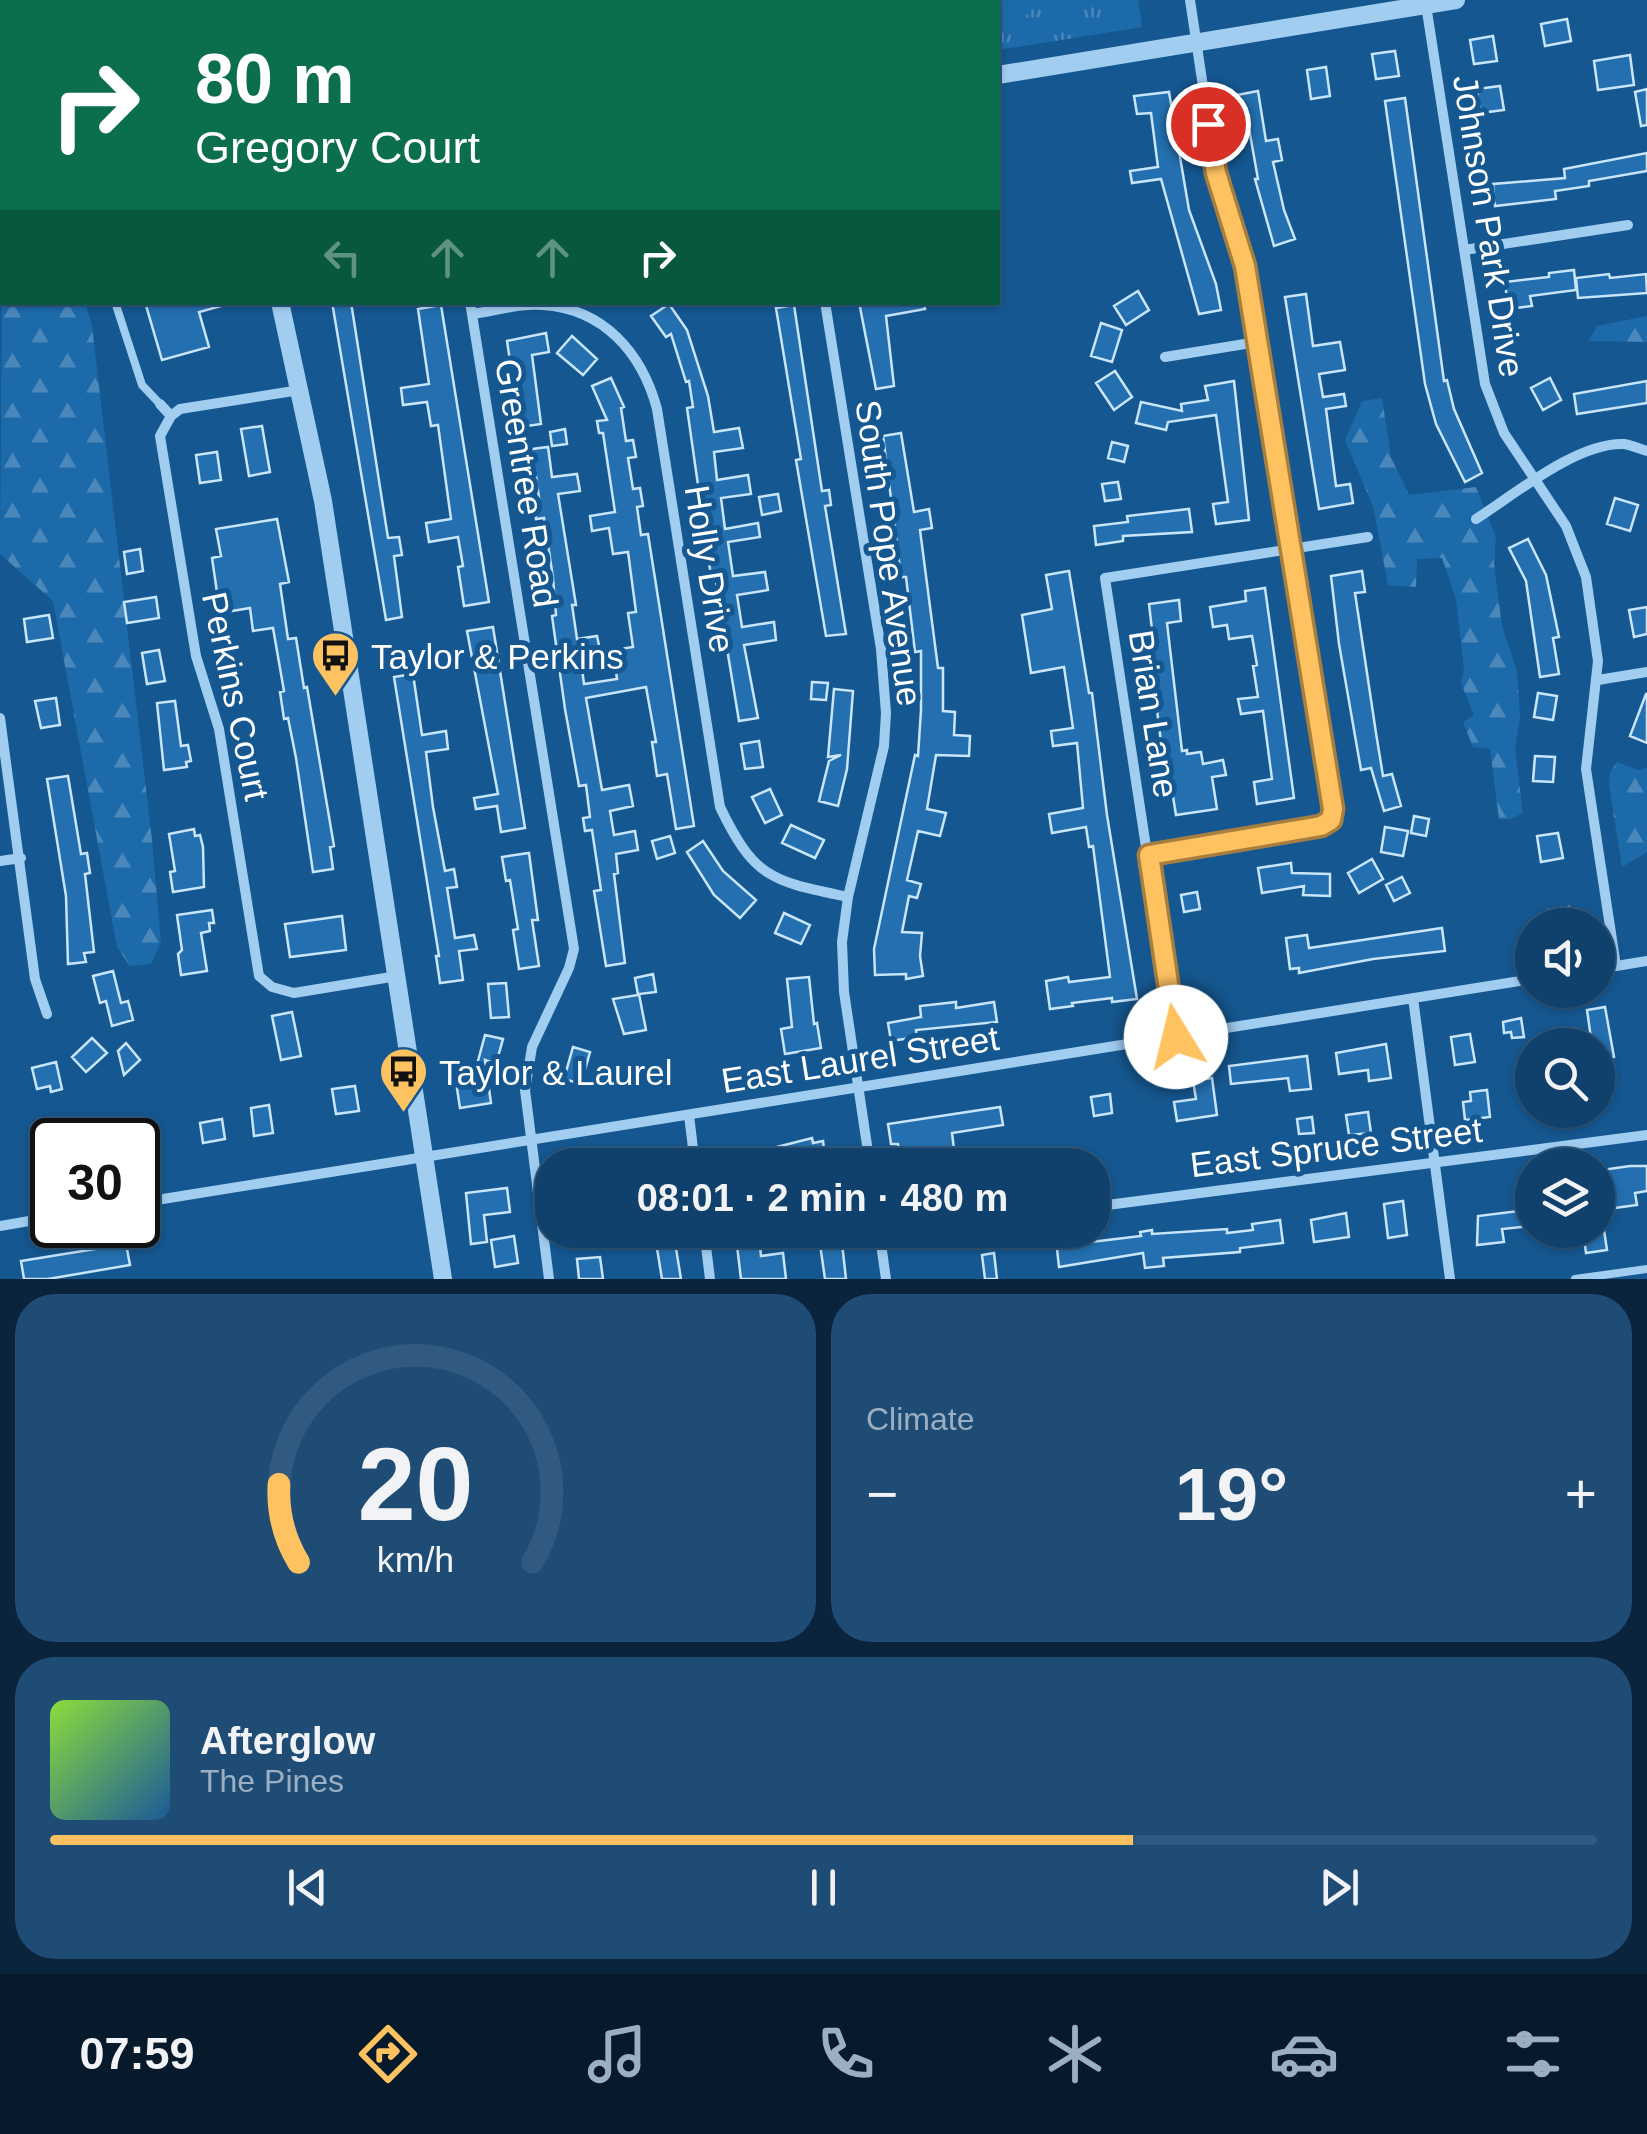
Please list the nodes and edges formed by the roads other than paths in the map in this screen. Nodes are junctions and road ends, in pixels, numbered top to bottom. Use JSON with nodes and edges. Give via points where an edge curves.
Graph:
{"nodes":[{"id":1,"x":1190,"y":0,"type":"edge"},
{"id":2,"x":1456,"y":0,"type":"edge"},
{"id":3,"x":1426,"y":5,"type":"junction"},
{"id":4,"x":1196,"y":43,"type":"junction"},
{"id":5,"x":1000,"y":75,"type":"edge"},
{"id":6,"x":1628,"y":225,"type":"dead end"},
{"id":7,"x":1464,"y":250,"type":"junction"},
{"id":8,"x":116,"y":305,"type":"edge"},
{"id":9,"x":281,"y":305,"type":"edge"},
{"id":10,"x":522,"y":305,"type":"edge"},
{"id":11,"x":546,"y":305,"type":"edge"},
{"id":12,"x":825,"y":305,"type":"edge"},
{"id":13,"x":471,"y":308,"type":"edge"},
{"id":14,"x":1257,"y":342,"type":"junction"},
{"id":15,"x":1165,"y":357,"type":"dead end"},
{"id":16,"x":300,"y":390,"type":"junction"},
{"id":17,"x":160,"y":404,"type":"joint"},
{"id":18,"x":171,"y":416,"type":"junction"},
{"id":19,"x":1647,"y":450,"type":"edge"},
{"id":20,"x":1536,"y":480,"type":"junction"},
{"id":21,"x":1476,"y":519,"type":"dead end"},
{"id":22,"x":1368,"y":537,"type":"dead end"},
{"id":23,"x":1290,"y":549,"type":"junction"},
{"id":24,"x":1647,"y":672,"type":"edge"},
{"id":25,"x":1598,"y":680,"type":"junction"},
{"id":26,"x":0,"y":718,"type":"edge"},
{"id":27,"x":1331,"y":820,"type":"junction"},
{"id":28,"x":1341,"y":829,"type":"dead end"},
{"id":29,"x":1149,"y":855,"type":"junction"},
{"id":30,"x":20,"y":858,"type":"junction"},
{"id":31,"x":0,"y":861,"type":"edge"},
{"id":32,"x":848,"y":898,"type":"junction"},
{"id":33,"x":1647,"y":961,"type":"edge"},
{"id":34,"x":1616,"y":966,"type":"joint"},
{"id":35,"x":398,"y":976,"type":"junction"},
{"id":36,"x":263,"y":981,"type":"junction"},
{"id":37,"x":1515,"y":982,"type":"edge"},
{"id":38,"x":252,"y":990,"type":"dead end"},
{"id":39,"x":1413,"y":998,"type":"junction"},
{"id":40,"x":47,"y":1014,"type":"dead end"},
{"id":41,"x":1176,"y":1037,"type":"junction"},
{"id":42,"x":859,"y":1088,"type":"junction"},
{"id":43,"x":689,"y":1114,"type":"junction"},
{"id":44,"x":1647,"y":1134,"type":"edge"},
{"id":45,"x":530,"y":1139,"type":"junction"},
{"id":46,"x":694,"y":1148,"type":"edge"},
{"id":47,"x":868,"y":1148,"type":"edge"},
{"id":48,"x":426,"y":1156,"type":"junction"},
{"id":49,"x":1433,"y":1162,"type":"junction"},
{"id":50,"x":160,"y":1199,"type":"edge"},
{"id":51,"x":1110,"y":1205,"type":"edge"},
{"id":52,"x":30,"y":1221,"type":"edge"},
{"id":53,"x":0,"y":1226,"type":"edge"},
{"id":54,"x":706,"y":1248,"type":"edge"},
{"id":55,"x":882,"y":1248,"type":"edge"},
{"id":56,"x":1647,"y":1269,"type":"edge"},
{"id":57,"x":443,"y":1279,"type":"edge"},
{"id":58,"x":549,"y":1279,"type":"edge"},
{"id":59,"x":710,"y":1279,"type":"edge"},
{"id":60,"x":886,"y":1279,"type":"edge"},
{"id":61,"x":1450,"y":1279,"type":"edge"},
{"id":62,"x":1576,"y":1279,"type":"edge"}],
"edges":[{"from":1,"to":4,"type":"street"},
{"from":2,"to":3,"type":"street"},
{"from":3,"to":4,"type":"street"},
{"from":3,"to":7,"type":"street","name":"Johnson Park Drive"},
{"from":4,"to":5,"type":"street"},
{"from":4,"to":14,"type":"street","via":[[1216,173],[1242,253]]},
{"from":6,"to":7,"type":"street"},
{"from":7,"to":20,"type":"street","name":"Johnson Park Drive","via":[[1485,384],[1504,433]]},
{"from":8,"to":17,"type":"lane","via":[[142,384]]},
{"from":9,"to":16,"type":"street"},
{"from":10,"to":13,"type":"street","name":"Holly Drive"},
{"from":11,"to":32,"type":"street","name":"Holly Drive","via":[[606,327],[628,346],[657,409],[720,807],[760,870],[780,882]]},
{"from":12,"to":32,"type":"street","name":"South Pope Avenue","via":[[886,713]]},
{"from":13,"to":45,"type":"street","name":"Greentree Road","via":[[574,949],[532,1047],[525,1090]]},
{"from":14,"to":15,"type":"street"},
{"from":14,"to":23,"type":"street"},
{"from":16,"to":18,"type":"street","via":[[190,406]]},
{"from":16,"to":35,"type":"street"},
{"from":17,"to":18,"type":"street"},
{"from":18,"to":36,"type":"street","name":"Perkins Court","via":[[160,436],[196,656],[219,730]]},
{"from":19,"to":20,"type":"street","via":[[1604,448]]},
{"from":20,"to":21,"type":"street"},
{"from":20,"to":25,"type":"street","name":"Johnson Park Drive","via":[[1566,526],[1586,577]]},
{"from":22,"to":23,"type":"street"},
{"from":23,"to":27,"type":"street"},
{"from":23,"to":29,"type":"street","name":"Brian Lane","via":[[1105,578]]},
{"from":24,"to":25,"type":"street"},
{"from":25,"to":34,"type":"street","name":"Johnson Park Drive","via":[[1586,769]]},
{"from":26,"to":30,"type":"street"},
{"from":27,"to":28,"type":"street"},
{"from":27,"to":29,"type":"street"},
{"from":29,"to":41,"type":"street","name":"Brian Lane"},
{"from":30,"to":31,"type":"street"},
{"from":30,"to":40,"type":"street","via":[[35,979]]},
{"from":32,"to":42,"type":"street","name":"South Pope Avenue","via":[[843,979]]},
{"from":33,"to":34,"type":"street"},
{"from":35,"to":36,"type":"street","via":[[294,993]]},
{"from":35,"to":48,"type":"street"},
{"from":36,"to":38,"type":"street"},
{"from":37,"to":39,"type":"street","name":"East Laurel Street"},
{"from":39,"to":41,"type":"street","name":"East Laurel Street"},
{"from":39,"to":49,"type":"street"},
{"from":41,"to":42,"type":"street","name":"East Laurel Street"},
{"from":42,"to":43,"type":"street","name":"East Laurel Street"},
{"from":42,"to":47,"type":"street","name":"South Pope Avenue"},
{"from":43,"to":45,"type":"street","name":"East Laurel Street"},
{"from":43,"to":46,"type":"street"},
{"from":44,"to":49,"type":"street","name":"East Spruce Street"},
{"from":45,"to":48,"type":"street","name":"East Laurel Street"},
{"from":45,"to":58,"type":"street","name":"Greentree Road"},
{"from":48,"to":50,"type":"street","name":"East Laurel Street"},
{"from":48,"to":57,"type":"street"},
{"from":49,"to":51,"type":"street","name":"East Spruce Street"},
{"from":49,"to":61,"type":"street"},
{"from":52,"to":53,"type":"street"},
{"from":54,"to":59,"type":"street"},
{"from":55,"to":60,"type":"street"},
{"from":56,"to":62,"type":"lane"}]}
